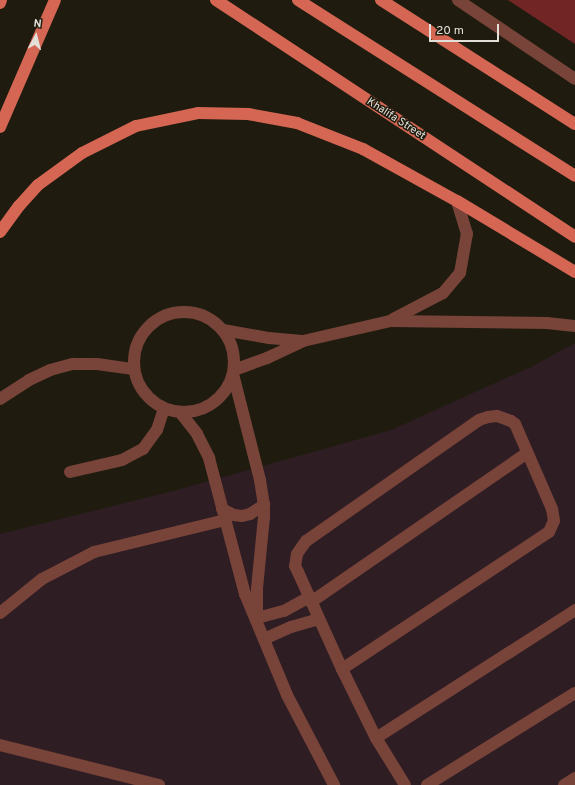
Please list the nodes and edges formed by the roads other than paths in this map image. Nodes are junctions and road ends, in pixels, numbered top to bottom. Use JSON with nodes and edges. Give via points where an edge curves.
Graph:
{"nodes":[{"id":1,"x":55,"y":0,"type":"edge"},
{"id":2,"x":216,"y":0,"type":"edge"},
{"id":3,"x":298,"y":0,"type":"edge"},
{"id":4,"x":381,"y":0,"type":"edge"},
{"id":5,"x":394,"y":0,"type":"edge"},
{"id":6,"x":458,"y":0,"type":"edge"},
{"id":7,"x":411,"y":19,"type":"junction"},
{"id":8,"x":575,"y":79,"type":"edge"},
{"id":9,"x":575,"y":124,"type":"edge"},
{"id":10,"x":0,"y":127,"type":"edge"},
{"id":11,"x":575,"y":176,"type":"edge"},
{"id":12,"x":458,"y":201,"type":"junction"},
{"id":13,"x":0,"y":232,"type":"edge"},
{"id":14,"x":575,"y":237,"type":"edge"},
{"id":15,"x":575,"y":272,"type":"edge"},
{"id":16,"x":390,"y":321,"type":"junction"},
{"id":17,"x":575,"y":326,"type":"edge"},
{"id":18,"x":223,"y":330,"type":"junction"},
{"id":19,"x":304,"y":341,"type":"junction"},
{"id":20,"x":134,"y":369,"type":"junction"},
{"id":21,"x":234,"y":372,"type":"junction"},
{"id":22,"x":0,"y":399,"type":"edge"},
{"id":23,"x":164,"y":408,"type":"junction"},
{"id":24,"x":180,"y":412,"type":"junction"},
{"id":25,"x":528,"y":453,"type":"junction"},
{"id":26,"x":70,"y":472,"type":"dead end"},
{"id":27,"x":264,"y":505,"type":"junction"},
{"id":28,"x":223,"y":515,"type":"junction"},
{"id":29,"x":310,"y":600,"type":"junction"},
{"id":30,"x":575,"y":610,"type":"edge"},
{"id":31,"x":0,"y":613,"type":"edge"},
{"id":32,"x":257,"y":618,"type":"junction"},
{"id":33,"x":319,"y":619,"type":"junction"},
{"id":34,"x":264,"y":639,"type":"junction"},
{"id":35,"x":342,"y":669,"type":"junction"},
{"id":36,"x":575,"y":693,"type":"edge"},
{"id":37,"x":376,"y":738,"type":"junction"},
{"id":38,"x":0,"y":745,"type":"edge"},
{"id":39,"x":575,"y":778,"type":"edge"},
{"id":40,"x":159,"y":785,"type":"edge"},
{"id":41,"x":334,"y":785,"type":"edge"},
{"id":42,"x":405,"y":785,"type":"edge"},
{"id":43,"x":428,"y":785,"type":"edge"},
{"id":44,"x":564,"y":785,"type":"edge"}],
"edges":[{"from":1,"to":10,"type":"main road"},
{"from":2,"to":14,"type":"main road","name":"Khalifa Street"},
{"from":3,"to":11,"type":"main road"},
{"from":4,"to":7,"type":"main road"},
{"from":5,"to":7,"type":"main road"},
{"from":6,"to":8,"type":"street"},
{"from":7,"to":9,"type":"main road"},
{"from":12,"to":13,"type":"main road","via":[[363,149],[297,123],[248,114],[198,113],[136,126],[82,153],[38,186]]},
{"from":12,"to":15,"type":"main road"},
{"from":12,"to":16,"type":"street","via":[[467,234],[460,273],[443,293]]},
{"from":16,"to":17,"type":"street","via":[[547,323]]},
{"from":16,"to":19,"type":"street"},
{"from":18,"to":19,"type":"street"},
{"from":18,"to":20,"type":"street","via":[[211,319],[196,313],[180,311],[164,316],[150,325],[140,338],[134,353]]},
{"from":18,"to":21,"type":"street","via":[[233,349]]},
{"from":19,"to":21,"type":"street"},
{"from":20,"to":22,"type":"street","via":[[73,364],[50,370],[28,380]]},
{"from":20,"to":23,"type":"street","via":[[139,385],[150,399]]},
{"from":21,"to":24,"type":"street","via":[[230,384],[209,406],[195,411]]},
{"from":21,"to":27,"type":"street"},
{"from":23,"to":24,"type":"street"},
{"from":23,"to":26,"type":"street","via":[[157,430],[147,445],[133,456]]},
{"from":24,"to":28,"type":"street","via":[[190,422],[203,446]]},
{"from":25,"to":29,"type":"street"},
{"from":25,"to":29,"type":"street","via":[[515,424],[511,421],[497,416],[480,420],[300,547],[296,566]]},
{"from":25,"to":35,"type":"street","via":[[552,509],[554,521],[549,532]]},
{"from":27,"to":28,"type":"street","via":[[242,516]]},
{"from":27,"to":32,"type":"street"},
{"from":28,"to":31,"type":"street","via":[[94,552],[42,579]]},
{"from":28,"to":32,"type":"street","via":[[245,594]]},
{"from":29,"to":32,"type":"street","via":[[284,611]]},
{"from":29,"to":33,"type":"street"},
{"from":30,"to":37,"type":"street"},
{"from":32,"to":34,"type":"street"},
{"from":33,"to":34,"type":"street","via":[[291,627]]},
{"from":33,"to":35,"type":"street"},
{"from":34,"to":41,"type":"street","via":[[287,695]]},
{"from":35,"to":37,"type":"street"},
{"from":36,"to":43,"type":"street"},
{"from":37,"to":42,"type":"street"},
{"from":38,"to":40,"type":"street"},
{"from":39,"to":44,"type":"street"}]}
